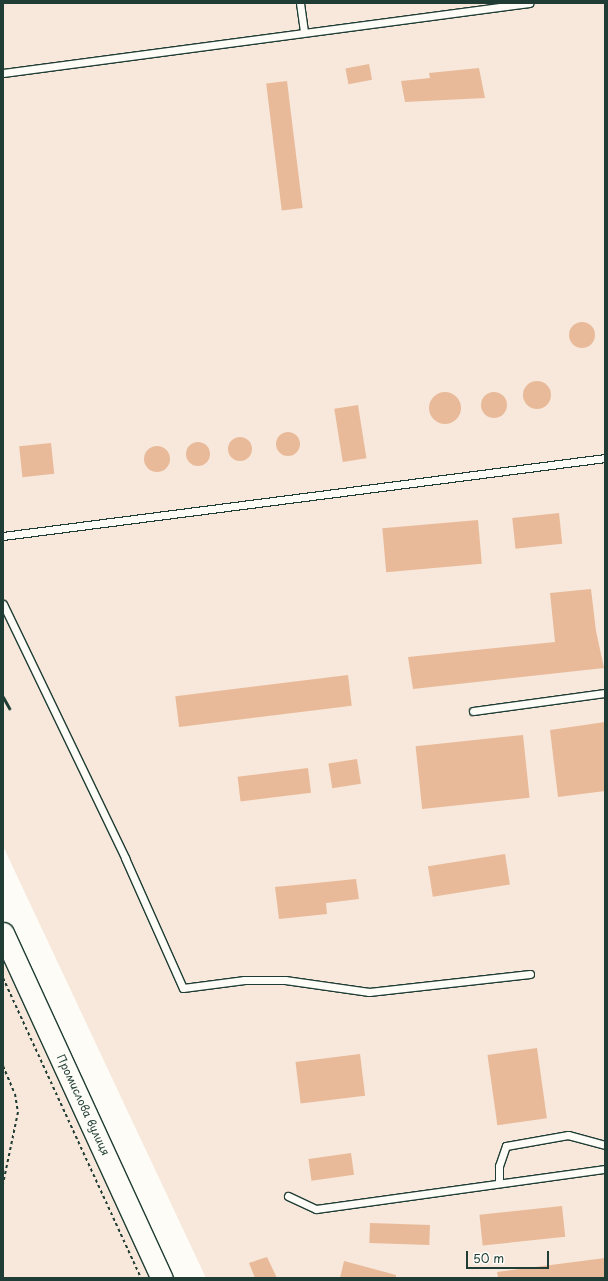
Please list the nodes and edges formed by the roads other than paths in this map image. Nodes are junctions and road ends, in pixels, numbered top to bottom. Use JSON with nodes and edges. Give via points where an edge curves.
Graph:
{"nodes":[{"id":1,"x":300,"y":3,"type":"edge"},
{"id":2,"x":529,"y":3,"type":"edge"},
{"id":3,"x":304,"y":32,"type":"junction"},
{"id":4,"x":3,"y":72,"type":"edge"},
{"id":5,"x":605,"y":458,"type":"edge"},
{"id":6,"x":3,"y":536,"type":"edge"},
{"id":7,"x":3,"y":604,"type":"edge"},
{"id":8,"x":605,"y":694,"type":"edge"},
{"id":9,"x":473,"y":711,"type":"dead end"},
{"id":10,"x":3,"y":933,"type":"edge"},
{"id":11,"x":530,"y":974,"type":"dead end"},
{"id":12,"x":605,"y":1145,"type":"edge"},
{"id":13,"x":605,"y":1169,"type":"edge"},
{"id":14,"x":499,"y":1184,"type":"junction"},
{"id":15,"x":288,"y":1196,"type":"dead end"},
{"id":16,"x":162,"y":1278,"type":"edge"}],
"edges":[{"from":1,"to":3,"type":"lane"},
{"from":2,"to":3,"type":"lane"},
{"from":3,"to":4,"type":"lane"},
{"from":5,"to":6,"type":"lane"},
{"from":7,"to":11,"type":"lane","via":[[125,858],[183,988],[244,980],[285,980],[369,992]]},
{"from":8,"to":9,"type":"lane"},
{"from":10,"to":16,"type":"main road","name":"Промислова вулиця"},
{"from":12,"to":14,"type":"lane","via":[[568,1135],[506,1146],[499,1166]]},
{"from":13,"to":14,"type":"lane"},
{"from":14,"to":15,"type":"lane","via":[[316,1209]]}]}
